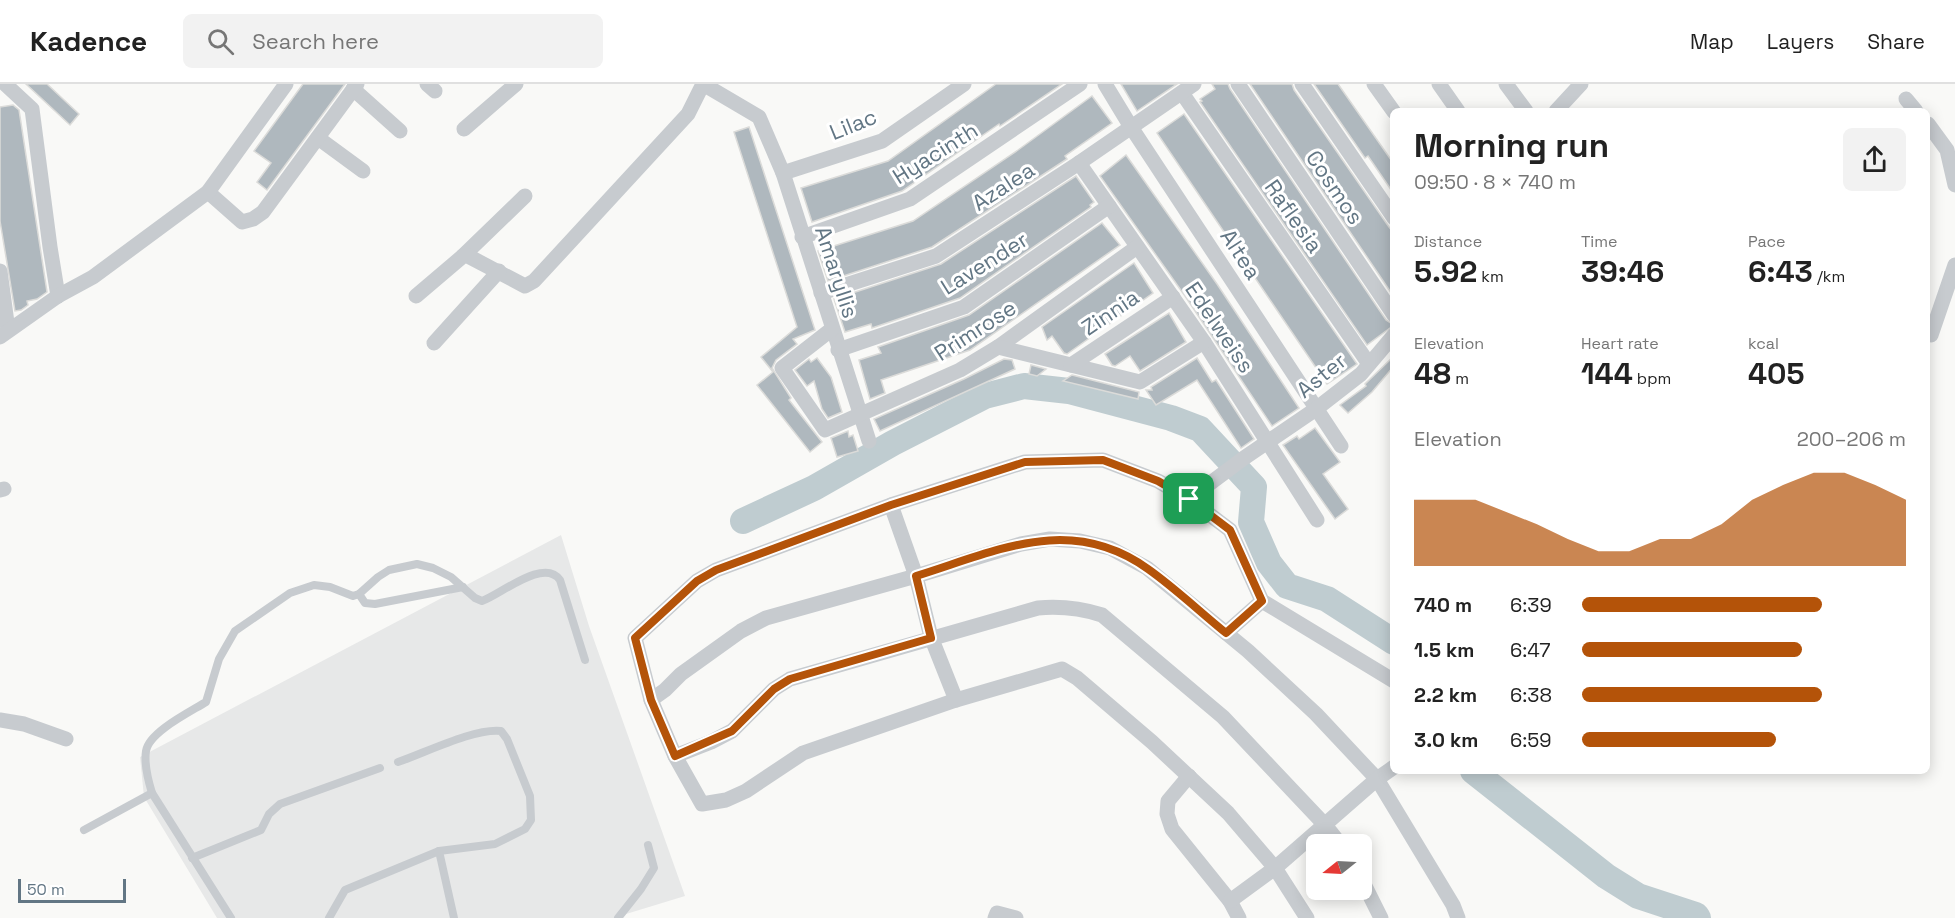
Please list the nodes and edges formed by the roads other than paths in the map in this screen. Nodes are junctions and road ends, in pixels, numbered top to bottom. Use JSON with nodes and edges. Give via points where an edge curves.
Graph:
{"nodes":[{"id":1,"x":4,"y":84,"type":"edge"},
{"id":2,"x":286,"y":84,"type":"edge"},
{"id":3,"x":516,"y":84,"type":"edge"},
{"id":4,"x":703,"y":84,"type":"edge"},
{"id":5,"x":964,"y":84,"type":"edge"},
{"id":6,"x":1080,"y":84,"type":"edge"},
{"id":7,"x":1105,"y":84,"type":"edge"},
{"id":8,"x":1238,"y":84,"type":"edge"},
{"id":9,"x":1302,"y":84,"type":"edge"},
{"id":10,"x":1374,"y":84,"type":"edge"},
{"id":11,"x":1439,"y":84,"type":"edge"},
{"id":12,"x":1506,"y":84,"type":"edge"},
{"id":13,"x":355,"y":86,"type":"edge"},
{"id":14,"x":1574,"y":87,"type":"edge"},
{"id":15,"x":1188,"y":88,"type":"edge"},
{"id":16,"x":1391,"y":108,"type":"edge"},
{"id":17,"x":1456,"y":108,"type":"edge"},
{"id":18,"x":1524,"y":108,"type":"edge"},
{"id":19,"x":1558,"y":108,"type":"edge"},
{"id":20,"x":1930,"y":126,"type":"edge"},
{"id":21,"x":1131,"y":127,"type":"junction"},
{"id":22,"x":464,"y":129,"type":"dead end"},
{"id":23,"x":400,"y":131,"type":"dead end"},
{"id":24,"x":318,"y":138,"type":"junction"},
{"id":25,"x":1951,"y":150,"type":"edge"},
{"id":26,"x":1079,"y":164,"type":"junction"},
{"id":27,"x":363,"y":171,"type":"dead end"},
{"id":28,"x":783,"y":173,"type":"junction"},
{"id":29,"x":1955,"y":185,"type":"edge"},
{"id":30,"x":208,"y":192,"type":"junction"},
{"id":31,"x":525,"y":196,"type":"dead end"},
{"id":32,"x":1109,"y":206,"type":"junction"},
{"id":33,"x":1390,"y":212,"type":"edge"},
{"id":34,"x":802,"y":237,"type":"junction"},
{"id":35,"x":1137,"y":247,"type":"junction"},
{"id":36,"x":463,"y":256,"type":"junction"},
{"id":37,"x":1955,"y":265,"type":"edge"},
{"id":38,"x":0,"y":271,"type":"edge"},
{"id":39,"x":499,"y":271,"type":"junction"},
{"id":40,"x":821,"y":293,"type":"junction"},
{"id":41,"x":58,"y":296,"type":"junction"},
{"id":42,"x":416,"y":296,"type":"dead end"},
{"id":43,"x":1173,"y":297,"type":"junction"},
{"id":44,"x":1390,"y":309,"type":"edge"},
{"id":45,"x":832,"y":329,"type":"junction"},
{"id":46,"x":4,"y":334,"type":"edge"},
{"id":47,"x":1931,"y":335,"type":"dead end"},
{"id":48,"x":1390,"y":340,"type":"edge"},
{"id":49,"x":1204,"y":342,"type":"junction"},
{"id":50,"x":434,"y":343,"type":"dead end"},
{"id":51,"x":998,"y":347,"type":"junction"},
{"id":52,"x":838,"y":350,"type":"junction"},
{"id":53,"x":1369,"y":364,"type":"junction"},
{"id":54,"x":1071,"y":365,"type":"junction"},
{"id":55,"x":1316,"y":409,"type":"junction"},
{"id":56,"x":859,"y":415,"type":"junction"},
{"id":57,"x":869,"y":441,"type":"dead end"},
{"id":58,"x":1269,"y":443,"type":"junction"},
{"id":59,"x":1341,"y":446,"type":"dead end"},
{"id":60,"x":1189,"y":499,"type":"junction"},
{"id":61,"x":891,"y":505,"type":"junction"},
{"id":62,"x":1317,"y":520,"type":"dead end"},
{"id":63,"x":916,"y":576,"type":"junction"},
{"id":64,"x":463,"y":587,"type":"junction"},
{"id":65,"x":359,"y":594,"type":"junction"},
{"id":66,"x":1262,"y":601,"type":"junction"},
{"id":67,"x":1226,"y":633,"type":"junction"},
{"id":68,"x":931,"y":638,"type":"junction"},
{"id":69,"x":585,"y":660,"type":"dead end"},
{"id":70,"x":1390,"y":679,"type":"edge"},
{"id":71,"x":651,"y":700,"type":"junction"},
{"id":72,"x":956,"y":700,"type":"junction"},
{"id":73,"x":0,"y":720,"type":"edge"},
{"id":74,"x":66,"y":739,"type":"dead end"},
{"id":75,"x":675,"y":756,"type":"junction"},
{"id":76,"x":398,"y":762,"type":"dead end"},
{"id":77,"x":380,"y":768,"type":"dead end"},
{"id":78,"x":1390,"y":770,"type":"edge"},
{"id":79,"x":1189,"y":776,"type":"junction"},
{"id":80,"x":1377,"y":779,"type":"junction"},
{"id":81,"x":152,"y":793,"type":"junction"},
{"id":82,"x":1325,"y":825,"type":"junction"},
{"id":83,"x":84,"y":830,"type":"dead end"},
{"id":84,"x":1332,"y":834,"type":"edge"},
{"id":85,"x":648,"y":845,"type":"dead end"},
{"id":86,"x":439,"y":850,"type":"junction"},
{"id":87,"x":192,"y":858,"type":"junction"},
{"id":88,"x":1275,"y":868,"type":"junction"},
{"id":89,"x":1372,"y":900,"type":"edge"},
{"id":90,"x":1230,"y":901,"type":"junction"},
{"id":91,"x":231,"y":918,"type":"edge"},
{"id":92,"x":329,"y":918,"type":"edge"},
{"id":93,"x":454,"y":918,"type":"edge"},
{"id":94,"x":618,"y":918,"type":"edge"},
{"id":95,"x":995,"y":918,"type":"edge"},
{"id":96,"x":1016,"y":918,"type":"edge"},
{"id":97,"x":1239,"y":918,"type":"edge"},
{"id":98,"x":1307,"y":918,"type":"edge"},
{"id":99,"x":1381,"y":918,"type":"edge"},
{"id":100,"x":1458,"y":918,"type":"edge"}],
"edges":[{"from":1,"to":41,"type":"street","via":[[32,109]]},
{"from":2,"to":30,"type":"street"},
{"from":3,"to":22,"type":"street"},
{"from":4,"to":28,"type":"street","name":"Amaryllis","via":[[759,117]]},
{"from":4,"to":39,"type":"street","via":[[688,114],[534,281],[525,286]]},
{"from":5,"to":28,"type":"street","name":"Lilac","via":[[882,141]]},
{"from":6,"to":34,"type":"street","name":"Hyacinth","via":[[910,199]]},
{"from":7,"to":21,"type":"street","name":"Altea"},
{"from":8,"to":44,"type":"street","name":"Cosmos"},
{"from":9,"to":33,"type":"street"},
{"from":10,"to":16,"type":"street"},
{"from":11,"to":17,"type":"street"},
{"from":12,"to":18,"type":"street"},
{"from":13,"to":23,"type":"street"},
{"from":13,"to":24,"type":"street"},
{"from":14,"to":19,"type":"street"},
{"from":15,"to":21,"type":"street","name":"Azalea"},
{"from":15,"to":53,"type":"street","name":"Raflesia"},
{"from":20,"to":25,"type":"street"},
{"from":21,"to":26,"type":"street","name":"Azalea"},
{"from":21,"to":55,"type":"street","name":"Altea"},
{"from":24,"to":27,"type":"street"},
{"from":24,"to":30,"type":"street","via":[[263,212],[253,219],[242,222]]},
{"from":25,"to":29,"type":"street"},
{"from":26,"to":32,"type":"street","name":"Edelweiss"},
{"from":26,"to":40,"type":"street","name":"Azalea","via":[[936,256]]},
{"from":28,"to":34,"type":"street","name":"Amaryllis"},
{"from":30,"to":41,"type":"street","via":[[93,277]]},
{"from":31,"to":36,"type":"street"},
{"from":32,"to":35,"type":"street","name":"Edelweiss"},
{"from":32,"to":52,"type":"street","name":"Lavender","via":[[964,307]]},
{"from":34,"to":40,"type":"street","name":"Amaryllis"},
{"from":35,"to":43,"type":"street","name":"Edelweiss"},
{"from":35,"to":51,"type":"street","name":"Primrose"},
{"from":36,"to":39,"type":"street"},
{"from":36,"to":42,"type":"street"},
{"from":37,"to":47,"type":"street"},
{"from":38,"to":46,"type":"street"},
{"from":39,"to":50,"type":"street"},
{"from":40,"to":45,"type":"street","name":"Amaryllis"},
{"from":41,"to":46,"type":"street"},
{"from":43,"to":49,"type":"street","name":"Edelweiss"},
{"from":43,"to":54,"type":"street","name":"Zinnia"},
{"from":45,"to":52,"type":"street","name":"Amaryllis"},
{"from":45,"to":56,"type":"street","name":"Primrose","via":[[782,368],[825,430]]},
{"from":48,"to":53,"type":"street","name":"Aster"},
{"from":49,"to":54,"type":"street","via":[[1140,382]]},
{"from":49,"to":58,"type":"street","name":"Edelweiss"},
{"from":51,"to":54,"type":"street"},
{"from":51,"to":56,"type":"street","name":"Primrose","via":[[960,370]]},
{"from":52,"to":56,"type":"street","name":"Amaryllis"},
{"from":53,"to":55,"type":"street","name":"Aster"},
{"from":55,"to":58,"type":"street","name":"Aster"},
{"from":55,"to":59,"type":"street","name":"Altea"},
{"from":56,"to":57,"type":"street","name":"Amaryllis"},
{"from":58,"to":60,"type":"street","name":"Aster"},
{"from":58,"to":62,"type":"street","name":"Edelweiss"},
{"from":60,"to":61,"type":"street","via":[[1158,481],[1103,460],[1025,462]]},
{"from":60,"to":66,"type":"street","via":[[1230,530]]},
{"from":61,"to":63,"type":"street"},
{"from":61,"to":71,"type":"street","via":[[716,570],[697,581],[635,638]]},
{"from":63,"to":67,"type":"street","via":[[1021,544],[1050,539],[1080,541],[1110,548],[1147,568]]},
{"from":63,"to":68,"type":"street"},
{"from":63,"to":71,"type":"street","via":[[766,618],[741,631]]},
{"from":64,"to":65,"type":"lane","via":[[375,604],[365,603]]},
{"from":64,"to":65,"type":"lane","via":[[434,567],[417,564],[389,570]]},
{"from":64,"to":69,"type":"lane","via":[[482,601],[527,577],[551,572],[560,580]]},
{"from":65,"to":81,"type":"lane","via":[[352,596],[314,585],[290,594],[235,631],[219,659],[206,702],[152,737],[146,751]]},
{"from":66,"to":67,"type":"street"},
{"from":66,"to":70,"type":"street"},
{"from":67,"to":80,"type":"street","via":[[1316,714]]},
{"from":68,"to":72,"type":"street"},
{"from":68,"to":75,"type":"street","via":[[790,679],[774,689],[732,731]]},
{"from":68,"to":82,"type":"street","via":[[1038,608],[1087,610],[1102,615],[1223,717]]},
{"from":71,"to":75,"type":"street"},
{"from":72,"to":75,"type":"street","via":[[803,753],[726,800],[702,804]]},
{"from":72,"to":79,"type":"street","via":[[1062,669]]},
{"from":73,"to":74,"type":"street"},
{"from":76,"to":86,"type":"lane","via":[[494,730],[501,731],[507,739],[530,796],[531,820],[525,829],[495,844]]},
{"from":77,"to":87,"type":"lane","via":[[280,804],[261,830]]},
{"from":78,"to":80,"type":"street"},
{"from":79,"to":88,"type":"street","via":[[1228,813]]},
{"from":79,"to":90,"type":"street","via":[[1168,801],[1167,814],[1172,829]]},
{"from":80,"to":82,"type":"street"},
{"from":80,"to":100,"type":"street"},
{"from":81,"to":83,"type":"lane"},
{"from":81,"to":87,"type":"lane"},
{"from":82,"to":84,"type":"street"},
{"from":82,"to":88,"type":"street"},
{"from":85,"to":94,"type":"lane","via":[[654,868]]},
{"from":86,"to":92,"type":"lane","via":[[345,890]]},
{"from":86,"to":93,"type":"lane"},
{"from":87,"to":91,"type":"lane"},
{"from":88,"to":90,"type":"street"},
{"from":88,"to":98,"type":"street"},
{"from":89,"to":99,"type":"street"},
{"from":90,"to":97,"type":"street"},
{"from":95,"to":96,"type":"street","via":[[997,913]]}]}
